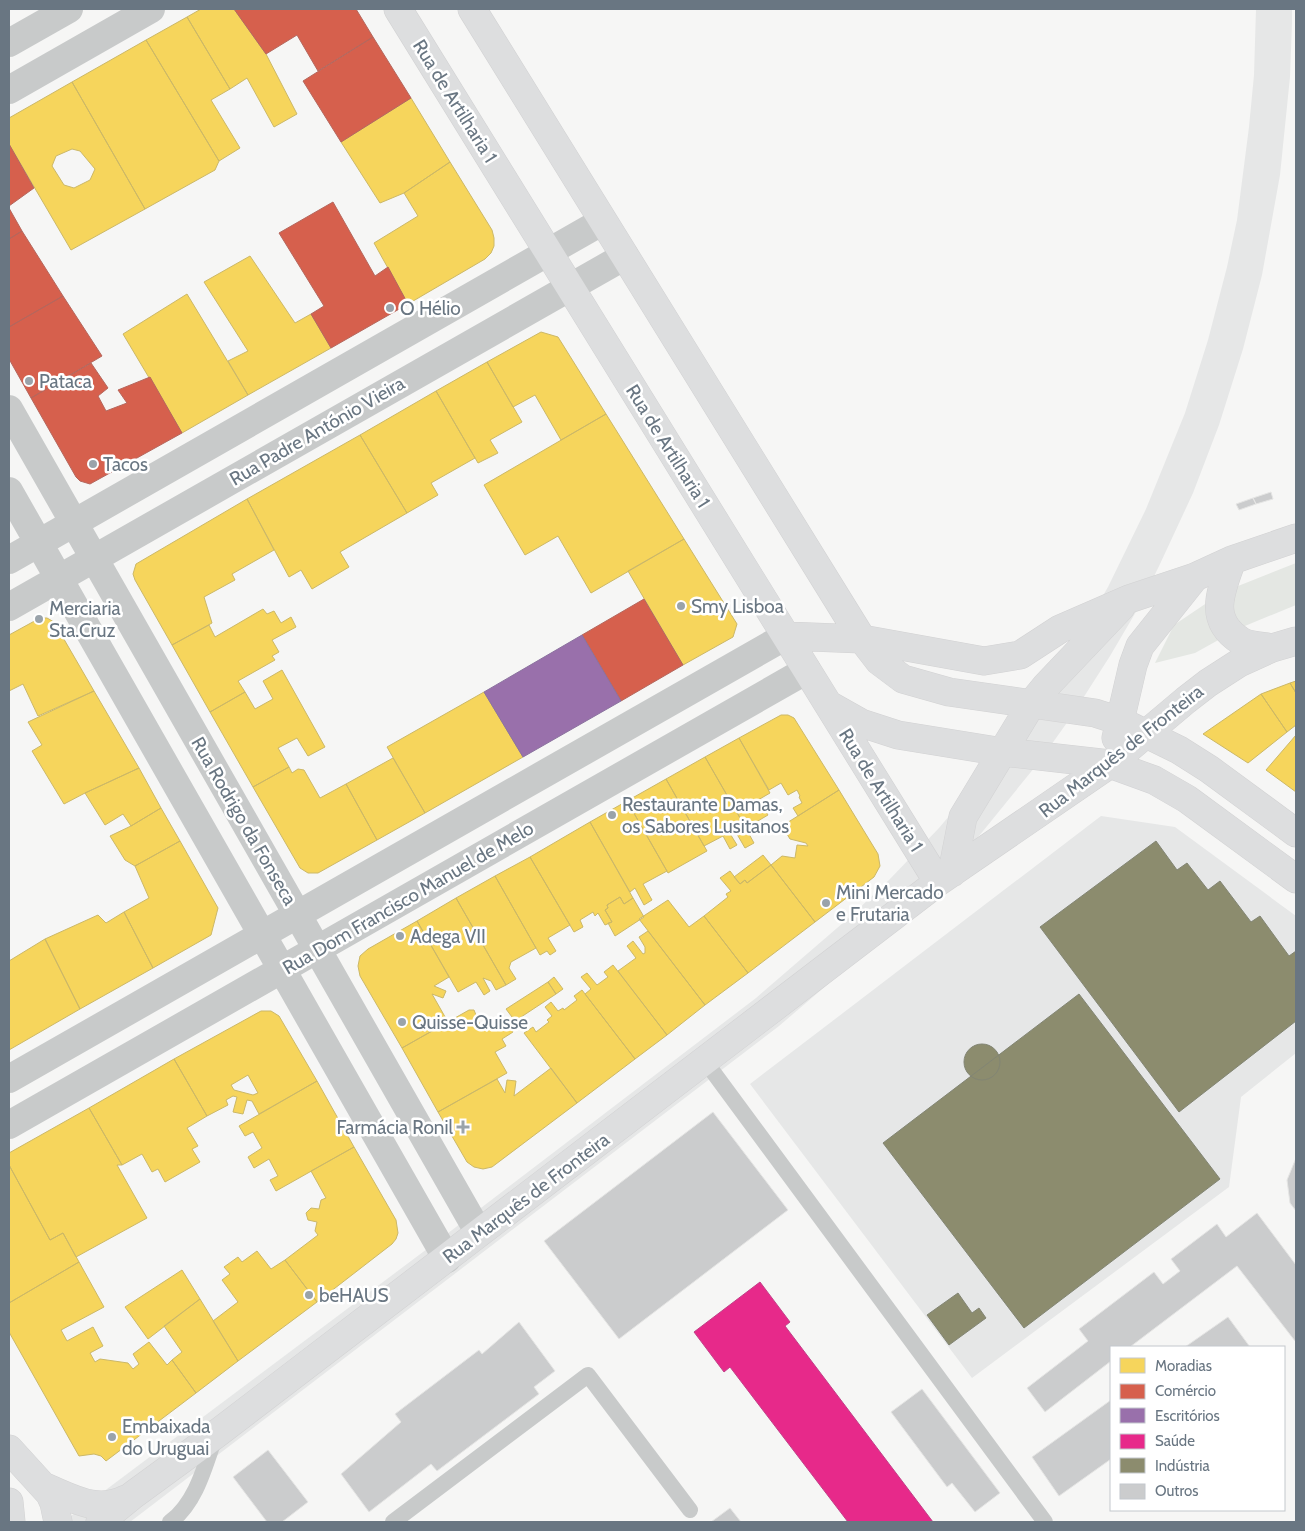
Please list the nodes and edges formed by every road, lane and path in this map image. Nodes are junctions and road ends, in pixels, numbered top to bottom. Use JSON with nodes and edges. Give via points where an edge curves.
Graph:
{"nodes":[{"id":1,"x":69,"y":9,"type":"edge"},
{"id":2,"x":151,"y":9,"type":"edge"},
{"id":3,"x":398,"y":9,"type":"edge"},
{"id":4,"x":472,"y":9,"type":"edge"},
{"id":5,"x":9,"y":43,"type":"edge"},
{"id":6,"x":9,"y":90,"type":"edge"},
{"id":7,"x":604,"y":221,"type":"junction"},
{"id":8,"x":548,"y":252,"type":"junction"},
{"id":9,"x":625,"y":256,"type":"junction"},
{"id":10,"x":570,"y":287,"type":"junction"},
{"id":11,"x":9,"y":409,"type":"edge"},
{"id":12,"x":9,"y":491,"type":"edge"},
{"id":13,"x":74,"y":523,"type":"junction"},
{"id":14,"x":1296,"y":538,"type":"edge"},
{"id":15,"x":39,"y":543,"type":"junction"},
{"id":16,"x":94,"y":558,"type":"junction"},
{"id":17,"x":9,"y":560,"type":"edge"},
{"id":18,"x":1232,"y":560,"type":"junction"},
{"id":19,"x":1196,"y":577,"type":"junction"},
{"id":20,"x":59,"y":578,"type":"junction"},
{"id":21,"x":1129,"y":599,"type":"junction"},
{"id":22,"x":9,"y":607,"type":"edge"},
{"id":23,"x":786,"y":636,"type":"junction"},
{"id":24,"x":862,"y":639,"type":"junction"},
{"id":25,"x":1284,"y":645,"type":"edge"},
{"id":26,"x":807,"y":670,"type":"junction"},
{"id":27,"x":1032,"y":704,"type":"junction"},
{"id":28,"x":828,"y":705,"type":"junction"},
{"id":29,"x":1120,"y":721,"type":"junction"},
{"id":30,"x":1146,"y":734,"type":"junction"},
{"id":31,"x":1003,"y":752,"type":"junction"},
{"id":32,"x":1110,"y":764,"type":"junction"},
{"id":33,"x":1296,"y":833,"type":"edge"},
{"id":34,"x":945,"y":878,"type":"junction"},
{"id":35,"x":1296,"y":878,"type":"edge"},
{"id":36,"x":297,"y":914,"type":"junction"},
{"id":37,"x":262,"y":934,"type":"junction"},
{"id":38,"x":317,"y":949,"type":"junction"},
{"id":39,"x":282,"y":969,"type":"junction"},
{"id":40,"x":705,"y":1061,"type":"junction"},
{"id":41,"x":9,"y":1079,"type":"edge"},
{"id":42,"x":9,"y":1125,"type":"edge"},
{"id":43,"x":479,"y":1234,"type":"junction"},
{"id":44,"x":447,"y":1259,"type":"junction"},
{"id":45,"x":215,"y":1435,"type":"junction"},
{"id":46,"x":9,"y":1448,"type":"edge"},
{"id":47,"x":45,"y":1487,"type":"junction"},
{"id":48,"x":133,"y":1495,"type":"junction"},
{"id":49,"x":9,"y":1502,"type":"edge"},
{"id":50,"x":690,"y":1510,"type":"dead end"},
{"id":51,"x":11,"y":1522,"type":"edge"},
{"id":52,"x":58,"y":1522,"type":"edge"},
{"id":53,"x":100,"y":1522,"type":"edge"},
{"id":54,"x":170,"y":1522,"type":"edge"},
{"id":55,"x":393,"y":1522,"type":"edge"},
{"id":56,"x":1045,"y":1522,"type":"edge"}],
"edges":[{"from":1,"to":5,"type":"street"},
{"from":2,"to":6,"type":"street"},
{"from":3,"to":8,"type":"main road","name":"Rua de Artilharia 1"},
{"from":4,"to":7,"type":"main road"},
{"from":7,"to":8,"type":"street"},
{"from":7,"to":9,"type":"main road"},
{"from":8,"to":10,"type":"main road","name":"Rua de Artilharia 1"},
{"from":8,"to":13,"type":"street"},
{"from":9,"to":10,"type":"street","name":"Rua Padre António Vieira"},
{"from":9,"to":24,"type":"main road"},
{"from":10,"to":16,"type":"street","name":"Rua Padre António Vieira"},
{"from":10,"to":23,"type":"main road","name":"Rua de Artilharia 1"},
{"from":11,"to":13,"type":"street","name":"Rua Rodrigo da Fonseca"},
{"from":12,"to":15,"type":"street"},
{"from":13,"to":15,"type":"street"},
{"from":13,"to":16,"type":"street","name":"Rua Rodrigo da Fonseca"},
{"from":14,"to":18,"type":"main road"},
{"from":15,"to":17,"type":"street"},
{"from":15,"to":20,"type":"street"},
{"from":16,"to":20,"type":"street","name":"Rua Padre António Vieira"},
{"from":16,"to":36,"type":"street","name":"Rua Rodrigo da Fonseca"},
{"from":18,"to":19,"type":"main road"},
{"from":18,"to":25,"type":"main road","via":[[1220,594],[1218,611],[1225,627],[1242,642]]},
{"from":19,"to":21,"type":"main road"},
{"from":19,"to":29,"type":"main road","via":[[1140,646]]},
{"from":20,"to":22,"type":"street","name":"Rua Padre António Vieira"},
{"from":20,"to":37,"type":"street"},
{"from":21,"to":24,"type":"main road","via":[[1060,629],[1020,655],[984,661]]},
{"from":21,"to":27,"type":"main road"},
{"from":23,"to":24,"type":"main road"},
{"from":23,"to":26,"type":"main road","name":"Rua de Artilharia 1"},
{"from":23,"to":36,"type":"street"},
{"from":24,"to":27,"type":"main road","via":[[878,661],[903,679],[949,692]]},
{"from":25,"to":30,"type":"main road","name":"Rua Marquês de Fronteira","via":[[1239,663],[1208,683]]},
{"from":26,"to":28,"type":"main road","name":"Rua de Artilharia 1"},
{"from":26,"to":38,"type":"street","name":"Rua Dom Francisco Manuel de Melo"},
{"from":27,"to":29,"type":"main road","via":[[1095,712]]},
{"from":27,"to":31,"type":"main road"},
{"from":28,"to":31,"type":"main road","via":[[861,723],[898,735]]},
{"from":28,"to":34,"type":"main road","name":"Rua de Artilharia 1"},
{"from":29,"to":30,"type":"main road"},
{"from":29,"to":32,"type":"main road"},
{"from":30,"to":32,"type":"main road","name":"Rua Marquês de Fronteira"},
{"from":30,"to":33,"type":"main road","via":[[1209,769]]},
{"from":31,"to":32,"type":"main road"},
{"from":31,"to":34,"type":"main road","via":[[963,817]]},
{"from":32,"to":34,"type":"main road","name":"Rua Marquês de Fronteira"},
{"from":32,"to":35,"type":"main road","via":[[1154,780],[1188,799]]},
{"from":34,"to":40,"type":"main road","name":"Rua Marquês de Fronteira"},
{"from":36,"to":37,"type":"street"},
{"from":36,"to":38,"type":"street","name":"Rua Rodrigo da Fonseca"},
{"from":37,"to":39,"type":"street"},
{"from":37,"to":41,"type":"street"},
{"from":38,"to":39,"type":"street","name":"Rua Dom Francisco Manuel de Melo"},
{"from":38,"to":43,"type":"street","name":"Rua Rodrigo da Fonseca"},
{"from":39,"to":42,"type":"street","name":"Rua Dom Francisco Manuel de Melo"},
{"from":39,"to":44,"type":"street"},
{"from":40,"to":43,"type":"main road","name":"Rua Marquês de Fronteira"},
{"from":40,"to":56,"type":"lane"},
{"from":43,"to":44,"type":"main road","name":"Rua Marquês de Fronteira"},
{"from":44,"to":45,"type":"main road","name":"Rua Marquês de Fronteira"},
{"from":45,"to":48,"type":"main road","name":"Rua Marquês de Fronteira"},
{"from":45,"to":54,"type":"lane","via":[[190,1500]]},
{"from":46,"to":47,"type":"main road"},
{"from":47,"to":48,"type":"main road","via":[[97,1506]]},
{"from":47,"to":52,"type":"main road","via":[[54,1503]]},
{"from":48,"to":53,"type":"main road","name":"Rua Marquês de Fronteira"},
{"from":49,"to":51,"type":"main road"},
{"from":50,"to":55,"type":"lane","via":[[588,1375]]}]}
